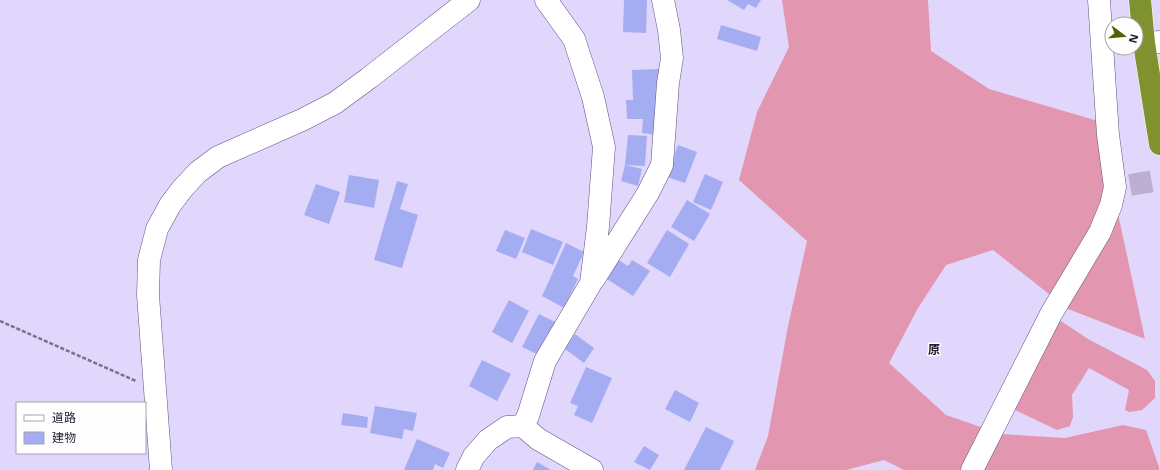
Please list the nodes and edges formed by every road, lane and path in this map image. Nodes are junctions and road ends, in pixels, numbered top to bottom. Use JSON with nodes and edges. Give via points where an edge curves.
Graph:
{"nodes":[{"id":1,"x":469,"y":0,"type":"edge"},
{"id":2,"x":546,"y":0,"type":"edge"},
{"id":3,"x":663,"y":0,"type":"edge"},
{"id":4,"x":1099,"y":0,"type":"edge"},
{"id":5,"x":1140,"y":0,"type":"edge"},
{"id":6,"x":1152,"y":42,"type":"edge"},
{"id":7,"x":1160,"y":144,"type":"edge"},
{"id":8,"x":591,"y":283,"type":"junction"},
{"id":9,"x":0,"y":321,"type":"edge"},
{"id":10,"x":155,"y":390,"type":"junction"},
{"id":11,"x":523,"y":426,"type":"junction"},
{"id":12,"x":161,"y":470,"type":"edge"},
{"id":13,"x":467,"y":470,"type":"edge"},
{"id":14,"x":592,"y":470,"type":"edge"},
{"id":15,"x":972,"y":470,"type":"edge"}],
"edges":[{"from":1,"to":10,"type":"street","via":[[335,103],[218,157],[198,172],[183,188],[157,229],[149,260],[148,295]]},
{"from":2,"to":8,"type":"street","via":[[574,39],[593,97],[604,147]]},
{"from":3,"to":8,"type":"street","via":[[672,58],[662,164],[648,193]]},
{"from":4,"to":15,"type":"street","via":[[1108,135],[1123,186],[1111,205],[1100,232],[1051,314]]},
{"from":5,"to":6,"type":"highway"},
{"from":6,"to":7,"type":"highway"},
{"from":8,"to":11,"type":"street","via":[[545,361]]},
{"from":9,"to":10,"type":"path"},
{"from":10,"to":12,"type":"street"},
{"from":11,"to":13,"type":"street","via":[[507,427],[488,440],[474,456]]},
{"from":11,"to":14,"type":"street","via":[[538,439]]}]}
